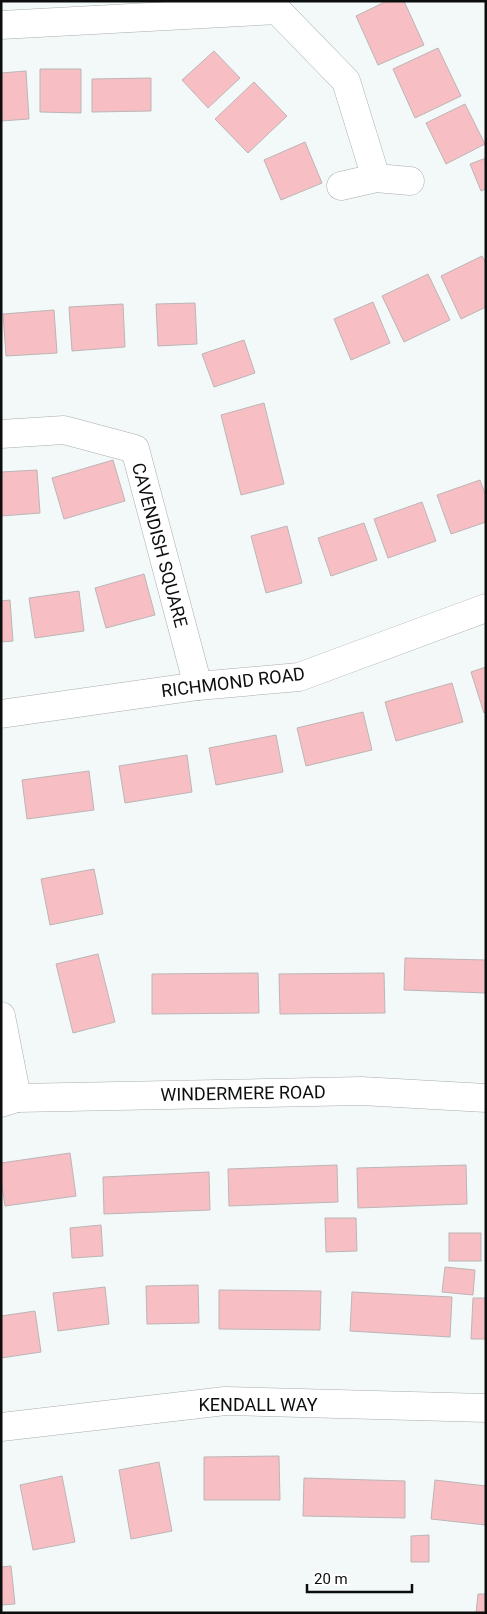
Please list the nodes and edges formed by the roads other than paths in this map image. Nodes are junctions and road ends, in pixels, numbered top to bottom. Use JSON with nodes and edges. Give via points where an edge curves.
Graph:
{"nodes":[{"id":1,"x":277,"y":6,"type":"edge"},
{"id":2,"x":1,"y":25,"type":"edge"},
{"id":3,"x":376,"y":178,"type":"junction"},
{"id":4,"x":410,"y":181,"type":"dead end"},
{"id":5,"x":341,"y":186,"type":"dead end"},
{"id":6,"x":1,"y":434,"type":"edge"},
{"id":7,"x":486,"y":608,"type":"edge"},
{"id":8,"x":198,"y":686,"type":"junction"},
{"id":9,"x":1,"y":714,"type":"edge"},
{"id":10,"x":1,"y":1016,"type":"edge"},
{"id":11,"x":486,"y":1098,"type":"edge"},
{"id":12,"x":9,"y":1100,"type":"edge"},
{"id":13,"x":486,"y":1408,"type":"edge"},
{"id":14,"x":1,"y":1427,"type":"edge"}],
"edges":[{"from":1,"to":2,"type":"street"},
{"from":1,"to":3,"type":"street","via":[[346,81]]},
{"from":3,"to":4,"type":"street"},
{"from":3,"to":5,"type":"street"},
{"from":6,"to":8,"type":"street","name":"CAVENDISH SQUARE","via":[[64,430],[135,449]]},
{"from":7,"to":8,"type":"street","name":"RICHMOND ROAD","via":[[299,677]]},
{"from":8,"to":9,"type":"street","name":"RICHMOND ROAD"},
{"from":10,"to":12,"type":"street"},
{"from":11,"to":12,"type":"street","name":"WINDERMERE ROAD","via":[[362,1091]]},
{"from":13,"to":14,"type":"street","name":"KENDALL WAY","via":[[225,1401]]}]}
